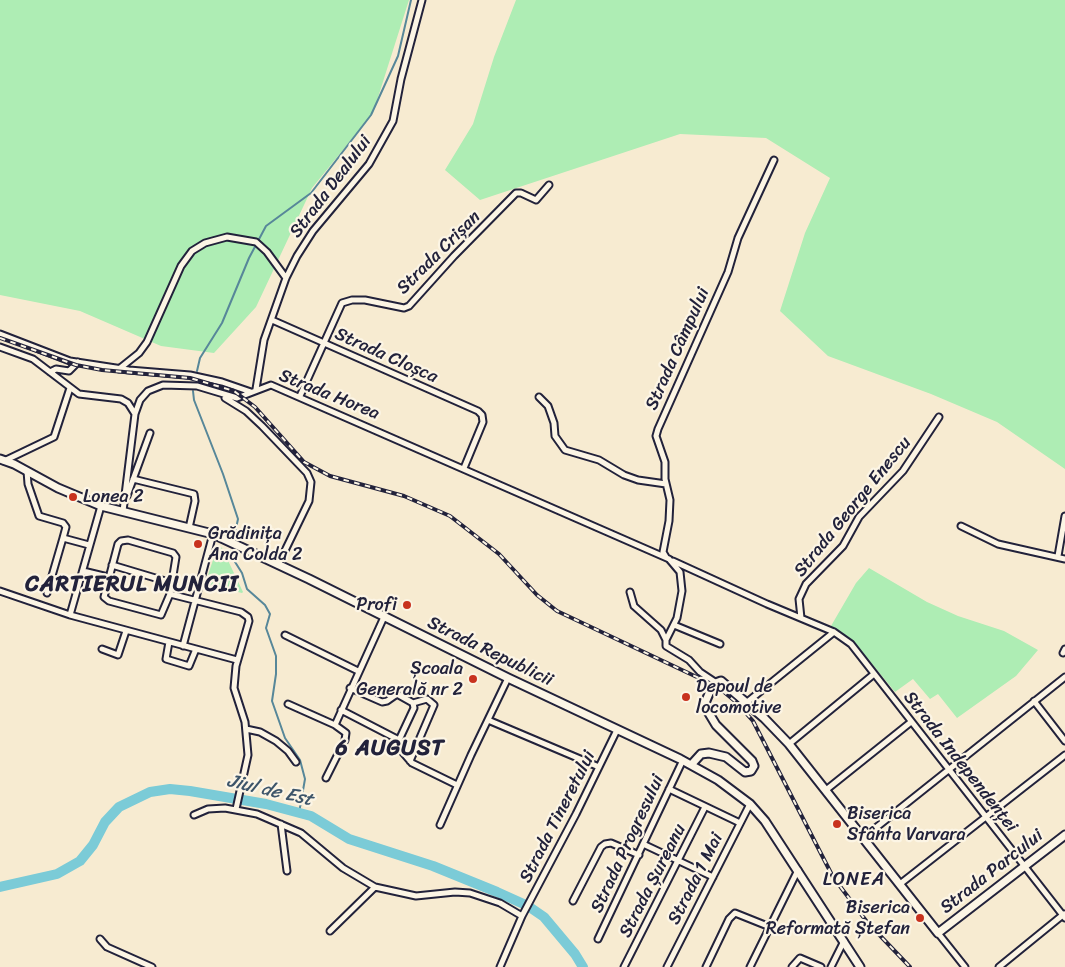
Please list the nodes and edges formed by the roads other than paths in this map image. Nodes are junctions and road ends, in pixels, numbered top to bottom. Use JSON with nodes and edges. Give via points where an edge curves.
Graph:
{"nodes":[{"id":1,"x":422,"y":0,"type":"edge"},
{"id":2,"x":774,"y":160,"type":"dead end"},
{"id":3,"x":549,"y":185,"type":"dead end"},
{"id":4,"x":286,"y":278,"type":"junction"},
{"id":5,"x":272,"y":320,"type":"junction"},
{"id":6,"x":0,"y":334,"type":"edge"},
{"id":7,"x":324,"y":343,"type":"junction"},
{"id":8,"x":0,"y":347,"type":"edge"},
{"id":9,"x":78,"y":362,"type":"junction"},
{"id":10,"x":119,"y":369,"type":"junction"},
{"id":11,"x":50,"y":372,"type":"junction"},
{"id":12,"x":70,"y":388,"type":"junction"},
{"id":13,"x":254,"y":391,"type":"junction"},
{"id":14,"x":216,"y":392,"type":"junction"},
{"id":15,"x":300,"y":396,"type":"junction"},
{"id":16,"x":539,"y":397,"type":"dead end"},
{"id":17,"x":134,"y":414,"type":"junction"},
{"id":18,"x":939,"y":417,"type":"dead end"},
{"id":19,"x":150,"y":433,"type":"dead end"},
{"id":20,"x":2,"y":460,"type":"edge"},
{"id":21,"x":464,"y":468,"type":"junction"},
{"id":22,"x":27,"y":471,"type":"junction"},
{"id":23,"x":133,"y":479,"type":"junction"},
{"id":24,"x":666,"y":484,"type":"junction"},
{"id":25,"x":101,"y":506,"type":"junction"},
{"id":26,"x":123,"y":507,"type":"junction"},
{"id":27,"x":1065,"y":516,"type":"edge"},
{"id":28,"x":962,"y":526,"type":"dead end"},
{"id":29,"x":189,"y":528,"type":"junction"},
{"id":30,"x":213,"y":534,"type":"junction"},
{"id":31,"x":63,"y":538,"type":"junction"},
{"id":32,"x":90,"y":545,"type":"junction"},
{"id":33,"x":1058,"y":556,"type":"junction"},
{"id":34,"x":665,"y":557,"type":"junction"},
{"id":35,"x":1065,"y":559,"type":"edge"},
{"id":36,"x":278,"y":564,"type":"junction"},
{"id":37,"x":112,"y":565,"type":"junction"},
{"id":38,"x":83,"y":571,"type":"junction"},
{"id":39,"x":108,"y":577,"type":"junction"},
{"id":40,"x":172,"y":583,"type":"junction"},
{"id":41,"x":0,"y":591,"type":"edge"},
{"id":42,"x":630,"y":592,"type":"dead end"},
{"id":43,"x":47,"y":593,"type":"dead end"},
{"id":44,"x":170,"y":594,"type":"junction"},
{"id":45,"x":195,"y":601,"type":"junction"},
{"id":46,"x":70,"y":615,"type":"junction"},
{"id":47,"x":384,"y":616,"type":"junction"},
{"id":48,"x":801,"y":618,"type":"junction"},
{"id":49,"x":674,"y":625,"type":"junction"},
{"id":50,"x":831,"y":630,"type":"junction"},
{"id":51,"x":126,"y":631,"type":"junction"},
{"id":52,"x":285,"y":635,"type":"dead end"},
{"id":53,"x":666,"y":640,"type":"junction"},
{"id":54,"x":169,"y":642,"type":"junction"},
{"id":55,"x":720,"y":644,"type":"dead end"},
{"id":56,"x":184,"y":646,"type":"junction"},
{"id":57,"x":196,"y":649,"type":"junction"},
{"id":58,"x":102,"y":650,"type":"dead end"},
{"id":59,"x":238,"y":660,"type":"junction"},
{"id":60,"x":358,"y":671,"type":"junction"},
{"id":61,"x":874,"y":674,"type":"junction"},
{"id":62,"x":1065,"y":677,"type":"edge"},
{"id":63,"x":508,"y":678,"type":"junction"},
{"id":64,"x":715,"y":682,"type":"junction"},
{"id":65,"x":350,"y":688,"type":"junction"},
{"id":66,"x":1034,"y":702,"type":"junction"},
{"id":67,"x":414,"y":703,"type":"junction"},
{"id":68,"x":288,"y":704,"type":"dead end"},
{"id":69,"x":746,"y":704,"type":"junction"},
{"id":70,"x":341,"y":710,"type":"junction"},
{"id":71,"x":488,"y":720,"type":"junction"},
{"id":72,"x":911,"y":722,"type":"junction"},
{"id":73,"x":335,"y":725,"type":"junction"},
{"id":74,"x":246,"y":729,"type":"junction"},
{"id":75,"x":617,"y":730,"type":"junction"},
{"id":76,"x":399,"y":740,"type":"junction"},
{"id":77,"x":1065,"y":741,"type":"edge"},
{"id":78,"x":789,"y":744,"type":"junction"},
{"id":79,"x":1065,"y":754,"type":"edge"},
{"id":80,"x":683,"y":760,"type":"junction"},
{"id":81,"x":410,"y":761,"type":"junction"},
{"id":82,"x":296,"y":762,"type":"dead end"},
{"id":83,"x":691,"y":765,"type":"junction"},
{"id":84,"x":599,"y":767,"type":"junction"},
{"id":85,"x":949,"y":769,"type":"junction"},
{"id":86,"x":326,"y":778,"type":"dead end"},
{"id":87,"x":458,"y":785,"type":"junction"},
{"id":88,"x":669,"y":789,"type":"junction"},
{"id":89,"x":826,"y":790,"type":"junction"},
{"id":90,"x":750,"y":804,"type":"junction"},
{"id":91,"x":705,"y":807,"type":"junction"},
{"id":92,"x":236,"y":809,"type":"junction"},
{"id":93,"x":194,"y":815,"type":"dead end"},
{"id":94,"x":986,"y":816,"type":"junction"},
{"id":95,"x":740,"y":823,"type":"junction"},
{"id":96,"x":281,"y":824,"type":"junction"},
{"id":97,"x":440,"y":825,"type":"dead end"},
{"id":98,"x":1065,"y":835,"type":"edge"},
{"id":99,"x":863,"y":838,"type":"junction"},
{"id":100,"x":643,"y":844,"type":"junction"},
{"id":101,"x":638,"y":855,"type":"junction"},
{"id":102,"x":679,"y":861,"type":"junction"},
{"id":103,"x":1025,"y":866,"type":"junction"},
{"id":104,"x":798,"y":870,"type":"junction"},
{"id":105,"x":287,"y":871,"type":"dead end"},
{"id":106,"x":713,"y":877,"type":"junction"},
{"id":107,"x":900,"y":884,"type":"junction"},
{"id":108,"x":376,"y":887,"type":"junction"},
{"id":109,"x":573,"y":901,"type":"dead end"},
{"id":110,"x":523,"y":914,"type":"junction"},
{"id":111,"x":1064,"y":915,"type":"edge"},
{"id":112,"x":770,"y":927,"type":"junction"},
{"id":113,"x":330,"y":931,"type":"dead end"},
{"id":114,"x":938,"y":933,"type":"junction"},
{"id":115,"x":100,"y":939,"type":"dead end"},
{"id":116,"x":598,"y":939,"type":"dead end"},
{"id":117,"x":844,"y":942,"type":"junction"},
{"id":118,"x":152,"y":967,"type":"edge"},
{"id":119,"x":500,"y":967,"type":"edge"},
{"id":120,"x":624,"y":967,"type":"edge"},
{"id":121,"x":667,"y":967,"type":"edge"},
{"id":122,"x":706,"y":967,"type":"edge"},
{"id":123,"x":750,"y":967,"type":"edge"},
{"id":124,"x":792,"y":967,"type":"edge"},
{"id":125,"x":821,"y":967,"type":"edge"},
{"id":126,"x":831,"y":967,"type":"edge"},
{"id":127,"x":860,"y":967,"type":"edge"},
{"id":128,"x":965,"y":967,"type":"edge"},
{"id":129,"x":999,"y":967,"type":"edge"}],
"edges":[{"from":1,"to":4,"type":"street","name":"Strada Dealului","via":[[401,79],[396,112],[386,137],[355,182],[306,240]]},
{"from":2,"to":24,"type":"street","name":"Strada Câmpului","via":[[658,429],[656,436],[665,462]]},
{"from":3,"to":7,"type":"street","name":"Strada Crișan","via":[[536,200],[516,193],[409,306],[404,308],[365,300],[342,303]]},
{"from":4,"to":5,"type":"street","name":"Strada Dealului"},
{"from":4,"to":10,"type":"street","via":[[257,243],[227,237],[205,243],[192,251],[181,266],[147,342]]},
{"from":5,"to":7,"type":"street","name":"Strada Cloșca"},
{"from":5,"to":13,"type":"street","name":"Strada Dealului","via":[[260,356]]},
{"from":6,"to":9,"type":"street"},
{"from":7,"to":15,"type":"street","name":"Strada Crișan"},
{"from":7,"to":21,"type":"street","name":"Strada Cloșca","via":[[478,411],[483,422]]},
{"from":8,"to":11,"type":"street","via":[[33,359]]},
{"from":9,"to":10,"type":"street"},
{"from":9,"to":11,"type":"street","via":[[69,371],[56,369]]},
{"from":10,"to":13,"type":"street","via":[[190,375]]},
{"from":11,"to":12,"type":"street"},
{"from":12,"to":17,"type":"street","via":[[79,394],[121,399],[128,403]]},
{"from":12,"to":20,"type":"street","via":[[54,437]]},
{"from":13,"to":14,"type":"street","name":"Strada Horea","via":[[237,398]]},
{"from":13,"to":15,"type":"street","name":"Strada Horea","via":[[271,385]]},
{"from":14,"to":17,"type":"street","name":"Strada Horea","via":[[197,386],[162,385],[148,391]]},
{"from":14,"to":36,"type":"street","via":[[246,411],[311,482],[309,501]]},
{"from":15,"to":21,"type":"street","name":"Strada Horea"},
{"from":16,"to":24,"type":"street","via":[[552,414],[554,436],[565,450],[599,460],[638,480]]},
{"from":17,"to":26,"type":"street"},
{"from":18,"to":48,"type":"street","name":"Strada George Enescu","via":[[903,471],[858,517],[843,546],[806,584],[799,599]]},
{"from":19,"to":23,"type":"street"},
{"from":20,"to":22,"type":"main road","name":"Strada Republicii"},
{"from":21,"to":34,"type":"street"},
{"from":22,"to":25,"type":"main road","name":"Strada Republicii"},
{"from":22,"to":31,"type":"street","via":[[39,516],[63,523],[66,527]]},
{"from":23,"to":26,"type":"street"},
{"from":23,"to":29,"type":"street","via":[[194,494],[196,501]]},
{"from":24,"to":34,"type":"street","name":"Strada Câmpului","via":[[670,505]]},
{"from":25,"to":26,"type":"main road","name":"Strada Republicii"},
{"from":25,"to":32,"type":"street"},
{"from":26,"to":29,"type":"main road","name":"Strada Republicii"},
{"from":27,"to":33,"type":"street"},
{"from":28,"to":33,"type":"street","via":[[998,544]]},
{"from":29,"to":30,"type":"main road","name":"Strada Republicii"},
{"from":30,"to":36,"type":"main road","name":"Strada Republicii"},
{"from":30,"to":45,"type":"street"},
{"from":31,"to":32,"type":"street"},
{"from":31,"to":43,"type":"street"},
{"from":32,"to":38,"type":"street"},
{"from":33,"to":35,"type":"street"},
{"from":34,"to":48,"type":"street"},
{"from":34,"to":49,"type":"street","via":[[676,565],[681,579],[680,606]]},
{"from":36,"to":47,"type":"main road","name":"Strada Republicii"},
{"from":37,"to":39,"type":"street"},
{"from":37,"to":40,"type":"street"},
{"from":37,"to":40,"type":"street","via":[[118,544],[124,540],[173,553],[177,559]]},
{"from":38,"to":39,"type":"street"},
{"from":38,"to":46,"type":"street"},
{"from":39,"to":44,"type":"street","via":[[106,599],[156,614],[162,613]]},
{"from":40,"to":44,"type":"street"},
{"from":41,"to":46,"type":"street"},
{"from":42,"to":53,"type":"street","via":[[634,606],[661,630]]},
{"from":44,"to":45,"type":"street"},
{"from":45,"to":56,"type":"street"},
{"from":45,"to":59,"type":"street","via":[[241,612],[248,617]]},
{"from":46,"to":51,"type":"street"},
{"from":47,"to":60,"type":"street"},
{"from":47,"to":63,"type":"main road","name":"Strada Republicii"},
{"from":48,"to":50,"type":"street"},
{"from":49,"to":53,"type":"street"},
{"from":49,"to":55,"type":"street"},
{"from":50,"to":61,"type":"street","name":"Strada Independenței","via":[[851,644]]},
{"from":50,"to":69,"type":"street"},
{"from":51,"to":54,"type":"street"},
{"from":51,"to":58,"type":"street","via":[[118,655]]},
{"from":52,"to":60,"type":"street"},
{"from":53,"to":64,"type":"street","via":[[668,649]]},
{"from":54,"to":56,"type":"street"},
{"from":54,"to":57,"type":"street","via":[[166,659],[183,664],[192,665]]},
{"from":56,"to":57,"type":"street"},
{"from":57,"to":59,"type":"street"},
{"from":59,"to":74,"type":"street","via":[[234,688]]},
{"from":60,"to":65,"type":"street"},
{"from":61,"to":72,"type":"street","name":"Strada Independenței"},
{"from":61,"to":78,"type":"street"},
{"from":62,"to":66,"type":"street"},
{"from":63,"to":71,"type":"street"},
{"from":63,"to":75,"type":"main road","name":"Strada Republicii"},
{"from":64,"to":69,"type":"main road","via":[[723,682]]},
{"from":64,"to":83,"type":"main road","via":[[705,703],[707,710],[716,725],[754,766],[751,771],[744,772],[726,757],[709,753],[698,756]]},
{"from":65,"to":67,"type":"street","via":[[382,702],[399,694]]},
{"from":65,"to":70,"type":"street"},
{"from":66,"to":77,"type":"street"},
{"from":66,"to":85,"type":"street"},
{"from":67,"to":76,"type":"street"},
{"from":67,"to":81,"type":"street","via":[[427,699],[434,705]]},
{"from":68,"to":73,"type":"street"},
{"from":69,"to":78,"type":"main road"},
{"from":70,"to":73,"type":"street"},
{"from":70,"to":76,"type":"street"},
{"from":71,"to":84,"type":"street"},
{"from":71,"to":87,"type":"street"},
{"from":72,"to":85,"type":"street","name":"Strada Independenței"},
{"from":72,"to":89,"type":"street"},
{"from":73,"to":86,"type":"street","via":[[347,736]]},
{"from":74,"to":82,"type":"street","via":[[276,741]]},
{"from":74,"to":92,"type":"street","via":[[247,764]]},
{"from":75,"to":80,"type":"main road","name":"Strada Republicii"},
{"from":75,"to":84,"type":"street","name":"Strada Tineretului"},
{"from":76,"to":81,"type":"street","via":[[400,749]]},
{"from":78,"to":89,"type":"main road"},
{"from":79,"to":94,"type":"street"},
{"from":80,"to":83,"type":"main road","name":"Strada Republicii"},
{"from":80,"to":88,"type":"street","name":"Strada Progresului"},
{"from":81,"to":87,"type":"street"},
{"from":83,"to":90,"type":"main road","name":"Strada Republicii"},
{"from":84,"to":110,"type":"street","name":"Strada Tineretului"},
{"from":85,"to":94,"type":"street","name":"Strada Independenței"},
{"from":85,"to":99,"type":"street"},
{"from":87,"to":97,"type":"street"},
{"from":88,"to":91,"type":"street"},
{"from":88,"to":100,"type":"street","name":"Strada Progresului"},
{"from":89,"to":99,"type":"main road"},
{"from":90,"to":95,"type":"street","name":"Strada 1 Mai"},
{"from":90,"to":104,"type":"main road","name":"Strada Republicii"},
{"from":91,"to":95,"type":"street"},
{"from":91,"to":102,"type":"street","name":"Strada Șureanu"},
{"from":92,"to":93,"type":"street","via":[[208,809]]},
{"from":92,"to":96,"type":"street"},
{"from":94,"to":103,"type":"street","name":"Strada Independenței"},
{"from":94,"to":107,"type":"street"},
{"from":95,"to":106,"type":"street","name":"Strada 1 Mai"},
{"from":96,"to":105,"type":"street"},
{"from":96,"to":108,"type":"street","via":[[301,832],[343,868]]},
{"from":98,"to":103,"type":"main road","name":"Strada Parcului"},
{"from":99,"to":107,"type":"main road"},
{"from":100,"to":101,"type":"street","name":"Strada Progresului"},
{"from":100,"to":102,"type":"street"},
{"from":101,"to":109,"type":"street","via":[[605,844]]},
{"from":101,"to":116,"type":"street","name":"Strada Progresului"},
{"from":102,"to":106,"type":"street"},
{"from":102,"to":120,"type":"street","name":"Strada Șureanu"},
{"from":103,"to":111,"type":"street","name":"Strada Independenței"},
{"from":103,"to":114,"type":"main road","name":"Strada Parcului"},
{"from":104,"to":112,"type":"street"},
{"from":104,"to":117,"type":"main road","name":"Strada Republicii"},
{"from":106,"to":121,"type":"street","name":"Strada 1 Mai"},
{"from":107,"to":114,"type":"main road"},
{"from":108,"to":110,"type":"street","via":[[416,896],[470,893]]},
{"from":108,"to":113,"type":"street"},
{"from":110,"to":119,"type":"street","name":"Strada Tineretului"},
{"from":111,"to":129,"type":"street"},
{"from":112,"to":122,"type":"street","via":[[735,913]]},
{"from":112,"to":123,"type":"street"},
{"from":114,"to":128,"type":"street"},
{"from":115,"to":118,"type":"street","via":[[106,947]]},
{"from":117,"to":126,"type":"street"},
{"from":117,"to":127,"type":"main road","name":"Strada Republicii"},
{"from":124,"to":125,"type":"street","via":[[800,958]]}]}
